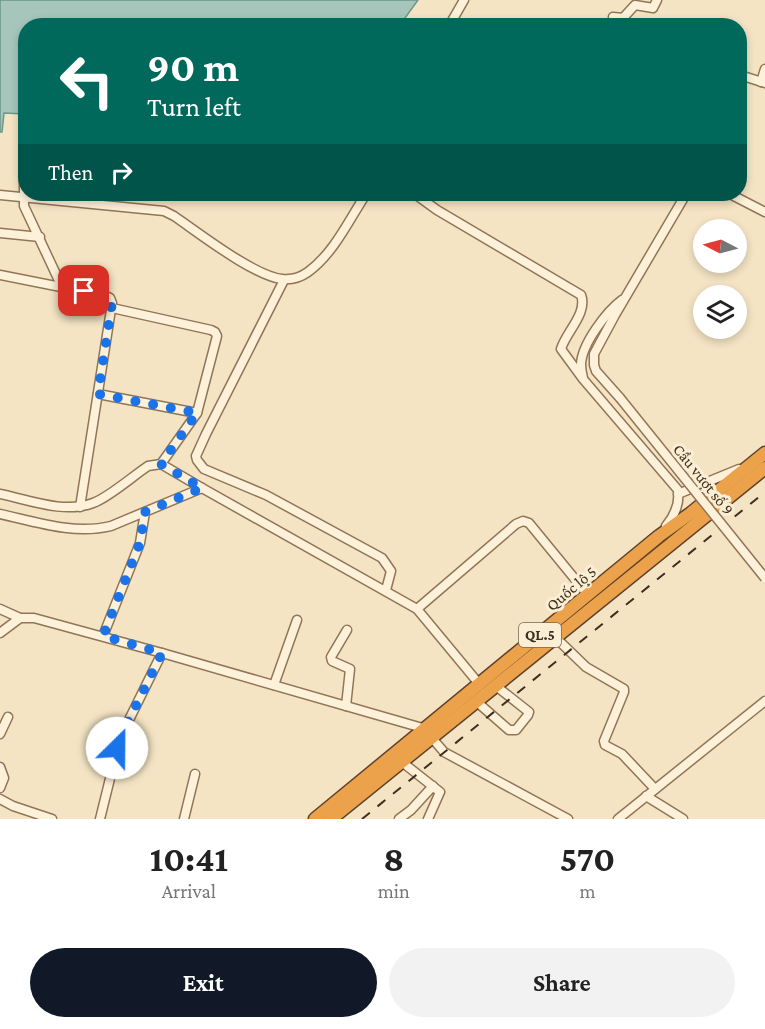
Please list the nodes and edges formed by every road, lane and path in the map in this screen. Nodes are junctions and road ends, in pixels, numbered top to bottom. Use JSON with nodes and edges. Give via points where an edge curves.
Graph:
{"nodes":[{"id":1,"x":464,"y":0,"type":"edge"},
{"id":2,"x":657,"y":0,"type":"edge"},
{"id":3,"x":612,"y":17,"type":"dead end"},
{"id":4,"x":454,"y":18,"type":"edge"},
{"id":5,"x":765,"y":69,"type":"edge"},
{"id":6,"x":747,"y":77,"type":"edge"},
{"id":7,"x":763,"y":82,"type":"edge"},
{"id":8,"x":0,"y":195,"type":"edge"},
{"id":9,"x":18,"y":197,"type":"edge"},
{"id":10,"x":24,"y":201,"type":"edge"},
{"id":11,"x":62,"y":201,"type":"edge"},
{"id":12,"x":362,"y":201,"type":"edge"},
{"id":13,"x":424,"y":201,"type":"edge"},
{"id":14,"x":682,"y":201,"type":"edge"},
{"id":15,"x":744,"y":201,"type":"edge"},
{"id":16,"x":765,"y":212,"type":"edge"},
{"id":17,"x":0,"y":232,"type":"edge"},
{"id":18,"x":40,"y":237,"type":"junction"},
{"id":19,"x":0,"y":275,"type":"edge"},
{"id":20,"x":284,"y":280,"type":"junction"},
{"id":21,"x":62,"y":287,"type":"junction"},
{"id":22,"x":625,"y":298,"type":"junction"},
{"id":23,"x":112,"y":308,"type":"junction"},
{"id":24,"x":583,"y":379,"type":"junction"},
{"id":25,"x":98,"y":394,"type":"junction"},
{"id":26,"x":197,"y":413,"type":"junction"},
{"id":27,"x":765,"y":453,"type":"edge"},
{"id":28,"x":161,"y":464,"type":"junction"},
{"id":29,"x":751,"y":464,"type":"junction"},
{"id":30,"x":765,"y":468,"type":"edge"},
{"id":31,"x":202,"y":488,"type":"junction"},
{"id":32,"x":0,"y":494,"type":"edge"},
{"id":33,"x":678,"y":494,"type":"junction"},
{"id":34,"x":80,"y":507,"type":"junction"},
{"id":35,"x":145,"y":512,"type":"junction"},
{"id":36,"x":0,"y":514,"type":"edge"},
{"id":37,"x":659,"y":536,"type":"junction"},
{"id":38,"x":765,"y":578,"type":"edge"},
{"id":39,"x":386,"y":590,"type":"junction"},
{"id":40,"x":588,"y":596,"type":"junction"},
{"id":41,"x":0,"y":609,"type":"edge"},
{"id":42,"x":417,"y":609,"type":"junction"},
{"id":43,"x":20,"y":618,"type":"junction"},
{"id":44,"x":297,"y":620,"type":"dead end"},
{"id":45,"x":347,"y":630,"type":"dead end"},
{"id":46,"x":0,"y":633,"type":"edge"},
{"id":47,"x":103,"y":636,"type":"junction"},
{"id":48,"x":556,"y":638,"type":"junction"},
{"id":49,"x":162,"y":653,"type":"junction"},
{"id":50,"x":274,"y":685,"type":"junction"},
{"id":51,"x":480,"y":685,"type":"junction"},
{"id":52,"x":496,"y":686,"type":"junction"},
{"id":53,"x":765,"y":701,"type":"edge"},
{"id":54,"x":477,"y":702,"type":"junction"},
{"id":55,"x":346,"y":706,"type":"junction"},
{"id":56,"x":8,"y":717,"type":"dead end"},
{"id":57,"x":429,"y":733,"type":"junction"},
{"id":58,"x":0,"y":735,"type":"edge"},
{"id":59,"x":402,"y":762,"type":"junction"},
{"id":60,"x":0,"y":767,"type":"edge"},
{"id":61,"x":195,"y":774,"type":"dead end"},
{"id":62,"x":433,"y":786,"type":"junction"},
{"id":63,"x":0,"y":788,"type":"edge"},
{"id":64,"x":655,"y":789,"type":"junction"},
{"id":65,"x":646,"y":796,"type":"junction"},
{"id":66,"x":0,"y":799,"type":"edge"},
{"id":67,"x":52,"y":819,"type":"edge"},
{"id":68,"x":100,"y":819,"type":"edge"},
{"id":69,"x":184,"y":819,"type":"edge"},
{"id":70,"x":315,"y":819,"type":"edge"},
{"id":71,"x":331,"y":819,"type":"edge"},
{"id":72,"x":399,"y":819,"type":"edge"},
{"id":73,"x":428,"y":819,"type":"edge"},
{"id":74,"x":568,"y":819,"type":"edge"},
{"id":75,"x":618,"y":819,"type":"edge"},
{"id":76,"x":683,"y":819,"type":"edge"}],
"edges":[{"from":1,"to":4,"type":"street"},
{"from":2,"to":3,"type":"street","via":[[653,8],[635,5],[623,18]]},
{"from":5,"to":7,"type":"street"},
{"from":6,"to":7,"type":"street"},
{"from":8,"to":9,"type":"street"},
{"from":10,"to":18,"type":"street"},
{"from":11,"to":20,"type":"street","via":[[164,211],[260,273]]},
{"from":12,"to":20,"type":"street","via":[[318,262],[306,273]]},
{"from":13,"to":24,"type":"street","via":[[581,295],[582,309],[561,349]]},
{"from":14,"to":22,"type":"street","name":"Cầu vượt số 9"},
{"from":15,"to":16,"type":"street"},
{"from":17,"to":18,"type":"street"},
{"from":18,"to":21,"type":"street"},
{"from":19,"to":21,"type":"street"},
{"from":20,"to":39,"type":"street","via":[[206,434],[197,460],[204,469],[266,495],[382,558],[391,571]]},
{"from":21,"to":23,"type":"street","via":[[106,296]]},
{"from":22,"to":24,"type":"street","via":[[602,320],[585,349],[581,363]]},
{"from":22,"to":38,"type":"street","name":"Cầu vượt số 9","bridge":true,"via":[[594,354],[596,371]]},
{"from":23,"to":25,"type":"street"},
{"from":23,"to":26,"type":"street","via":[[215,332]]},
{"from":24,"to":33,"type":"street"},
{"from":25,"to":26,"type":"street"},
{"from":25,"to":34,"type":"street"},
{"from":26,"to":28,"type":"street"},
{"from":27,"to":29,"type":"highway","name":"Quốc lộ 5","number":"QL.5"},
{"from":28,"to":31,"type":"street"},
{"from":28,"to":34,"type":"street","via":[[147,466],[95,503]]},
{"from":29,"to":33,"type":"street"},
{"from":29,"to":37,"type":"highway","name":"Quốc lộ 5","number":"QL.5"},
{"from":30,"to":48,"type":"highway","name":"Quốc lộ 5","number":"QL.5"},
{"from":31,"to":35,"type":"street"},
{"from":31,"to":39,"type":"street"},
{"from":32,"to":34,"type":"street"},
{"from":33,"to":37,"type":"street","via":[[673,518]]},
{"from":35,"to":36,"type":"street","via":[[111,526],[84,530]]},
{"from":35,"to":47,"type":"street","via":[[140,543]]},
{"from":37,"to":40,"type":"highway","name":"Quốc lộ 5","number":"QL.5"},
{"from":39,"to":42,"type":"street"},
{"from":40,"to":42,"type":"street","via":[[529,523],[523,521]]},
{"from":40,"to":51,"type":"highway","name":"Quốc lộ 5","number":"QL.5"},
{"from":41,"to":43,"type":"street"},
{"from":42,"to":51,"type":"street"},
{"from":43,"to":46,"type":"street"},
{"from":43,"to":47,"type":"street","via":[[25,616]]},
{"from":44,"to":50,"type":"street"},
{"from":45,"to":55,"type":"street","via":[[331,657],[350,669]]},
{"from":47,"to":49,"type":"street"},
{"from":48,"to":52,"type":"highway","name":"Quốc lộ 5","number":"QL.5"},
{"from":48,"to":64,"type":"street","via":[[586,666],[624,689],[605,745],[622,754]]},
{"from":49,"to":50,"type":"street"},
{"from":49,"to":68,"type":"street","via":[[120,738]]},
{"from":50,"to":55,"type":"street"},
{"from":51,"to":57,"type":"highway","name":"Quốc lộ 5","number":"QL.5"},
{"from":52,"to":54,"type":"highway","name":"Quốc lộ 5","number":"QL.5"},
{"from":52,"to":54,"type":"street","via":[[529,712],[516,730],[509,730]]},
{"from":53,"to":64,"type":"street"},
{"from":54,"to":57,"type":"highway","name":"Quốc lộ 5","number":"QL.5"},
{"from":55,"to":57,"type":"street"},
{"from":56,"to":58,"type":"street"},
{"from":57,"to":59,"type":"highway","name":"Quốc lộ 5","number":"QL.5"},
{"from":57,"to":70,"type":"highway","name":"Quốc lộ 5","number":"QL.5"},
{"from":57,"to":74,"type":"street","via":[[444,752]]},
{"from":59,"to":62,"type":"street"},
{"from":59,"to":71,"type":"highway","name":"Quốc lộ 5","number":"QL.5"},
{"from":60,"to":63,"type":"street","via":[[4,778]]},
{"from":61,"to":69,"type":"street"},
{"from":62,"to":72,"type":"street"},
{"from":62,"to":73,"type":"street","via":[[440,792]]},
{"from":64,"to":65,"type":"street"},
{"from":65,"to":75,"type":"street"},
{"from":65,"to":76,"type":"street"},
{"from":66,"to":67,"type":"street"}]}
